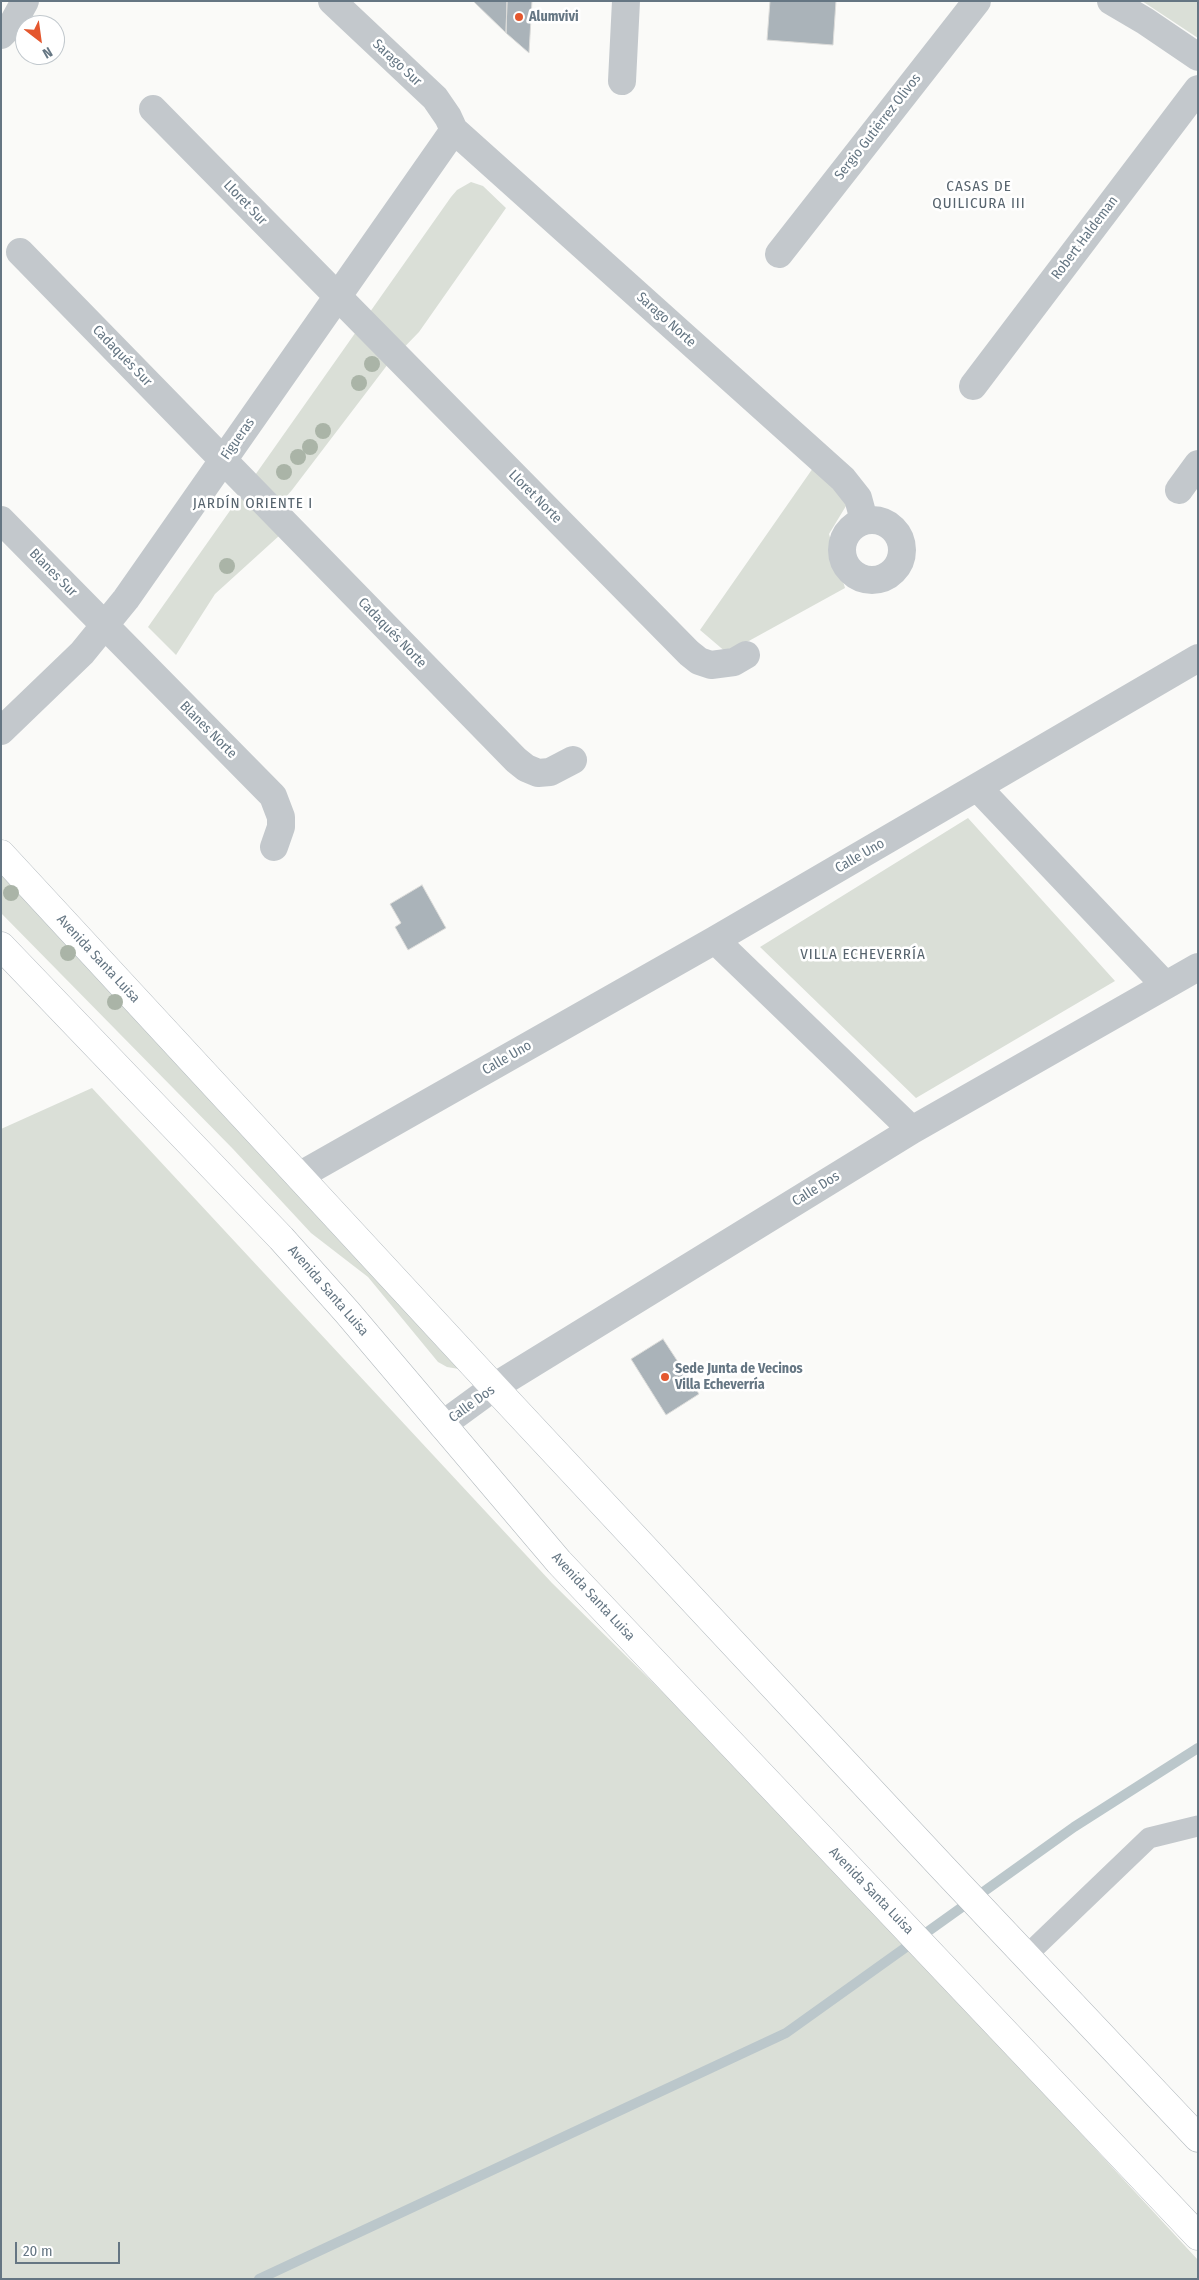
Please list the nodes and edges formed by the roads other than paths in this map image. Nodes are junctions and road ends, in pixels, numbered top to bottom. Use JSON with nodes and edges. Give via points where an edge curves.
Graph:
{"nodes":[{"id":1,"x":26,"y":1,"type":"edge"},
{"id":2,"x":332,"y":1,"type":"edge"},
{"id":3,"x":626,"y":1,"type":"edge"},
{"id":4,"x":977,"y":1,"type":"edge"},
{"id":5,"x":1111,"y":1,"type":"edge"},
{"id":6,"x":1,"y":35,"type":"edge"},
{"id":7,"x":1198,"y":57,"type":"edge"},
{"id":8,"x":622,"y":81,"type":"dead end"},
{"id":9,"x":1198,"y":89,"type":"edge"},
{"id":10,"x":153,"y":109,"type":"dead end"},
{"id":11,"x":454,"y":130,"type":"junction"},
{"id":12,"x":20,"y":252,"type":"dead end"},
{"id":13,"x":779,"y":254,"type":"dead end"},
{"id":14,"x":337,"y":297,"type":"junction"},
{"id":15,"x":973,"y":386,"type":"dead end"},
{"id":16,"x":224,"y":461,"type":"junction"},
{"id":17,"x":1198,"y":464,"type":"edge"},
{"id":18,"x":1179,"y":490,"type":"dead end"},
{"id":19,"x":1,"y":520,"type":"edge"},
{"id":20,"x":864,"y":520,"type":"dead end"},
{"id":21,"x":105,"y":626,"type":"junction"},
{"id":22,"x":746,"y":655,"type":"dead end"},
{"id":23,"x":1198,"y":658,"type":"edge"},
{"id":24,"x":1,"y":731,"type":"edge"},
{"id":25,"x":574,"y":760,"type":"dead end"},
{"id":26,"x":978,"y":788,"type":"junction"},
{"id":27,"x":274,"y":847,"type":"dead end"},
{"id":28,"x":1,"y":854,"type":"edge"},
{"id":29,"x":715,"y":940,"type":"junction"},
{"id":30,"x":1,"y":946,"type":"edge"},
{"id":31,"x":1198,"y":967,"type":"edge"},
{"id":32,"x":1166,"y":985,"type":"junction"},
{"id":33,"x":912,"y":1130,"type":"junction"},
{"id":34,"x":299,"y":1176,"type":"junction"},
{"id":35,"x":494,"y":1387,"type":"junction"},
{"id":36,"x":442,"y":1425,"type":"junction"},
{"id":37,"x":1198,"y":1826,"type":"edge"},
{"id":38,"x":1026,"y":1956,"type":"junction"},
{"id":39,"x":1198,"y":2138,"type":"edge"},
{"id":40,"x":1198,"y":2236,"type":"edge"}],
"edges":[{"from":1,"to":6,"type":"street","via":[[13,23]]},
{"from":2,"to":11,"type":"street","name":"Sarago Sur","via":[[435,98]]},
{"from":3,"to":8,"type":"street"},
{"from":4,"to":13,"type":"street","name":"Sergio Gutiérrez Olivos"},
{"from":5,"to":7,"type":"street"},
{"from":9,"to":15,"type":"street","name":"Robert Haldeman"},
{"from":10,"to":14,"type":"street","name":"Lloret Sur"},
{"from":11,"to":14,"type":"street","name":"Figueras"},
{"from":11,"to":20,"type":"street","name":"Sarago Norte","via":[[843,479],[858,498]]},
{"from":12,"to":16,"type":"street","name":"Cadaqués Sur"},
{"from":14,"to":16,"type":"street","name":"Figueras"},
{"from":14,"to":22,"type":"street","name":"Lloret Norte","via":[[689,653],[711,665],[734,662]]},
{"from":16,"to":21,"type":"street","name":"Figueras"},
{"from":16,"to":25,"type":"street","name":"Cadaqués Norte","via":[[521,764],[538,773],[550,772]]},
{"from":17,"to":18,"type":"street"},
{"from":19,"to":21,"type":"street","name":"Blanes Sur"},
{"from":21,"to":24,"type":"street","name":"Figueras","via":[[82,653]]},
{"from":21,"to":27,"type":"street","name":"Blanes Norte","via":[[273,796],[281,817],[279,837]]},
{"from":23,"to":26,"type":"street","name":"Calle Uno"},
{"from":26,"to":29,"type":"street","name":"Calle Uno"},
{"from":26,"to":32,"type":"street"},
{"from":28,"to":34,"type":"main road","name":"Avenida Santa Luisa"},
{"from":29,"to":33,"type":"street"},
{"from":29,"to":34,"type":"street","name":"Calle Uno"},
{"from":30,"to":36,"type":"main road","name":"Avenida Santa Luisa","via":[[281,1238]]},
{"from":31,"to":32,"type":"street","name":"Calle Dos"},
{"from":32,"to":33,"type":"street","name":"Calle Dos"},
{"from":33,"to":35,"type":"street","name":"Calle Dos"},
{"from":34,"to":35,"type":"main road","name":"Avenida Santa Luisa"},
{"from":35,"to":36,"type":"street","name":"Calle Dos"},
{"from":35,"to":38,"type":"main road","name":"Avenida Santa Luisa"},
{"from":36,"to":40,"type":"main road","name":"Avenida Santa Luisa","via":[[559,1562]]},
{"from":37,"to":38,"type":"lane","via":[[1149,1838]]},
{"from":38,"to":39,"type":"main road","name":"Avenida Santa Luisa"}]}
